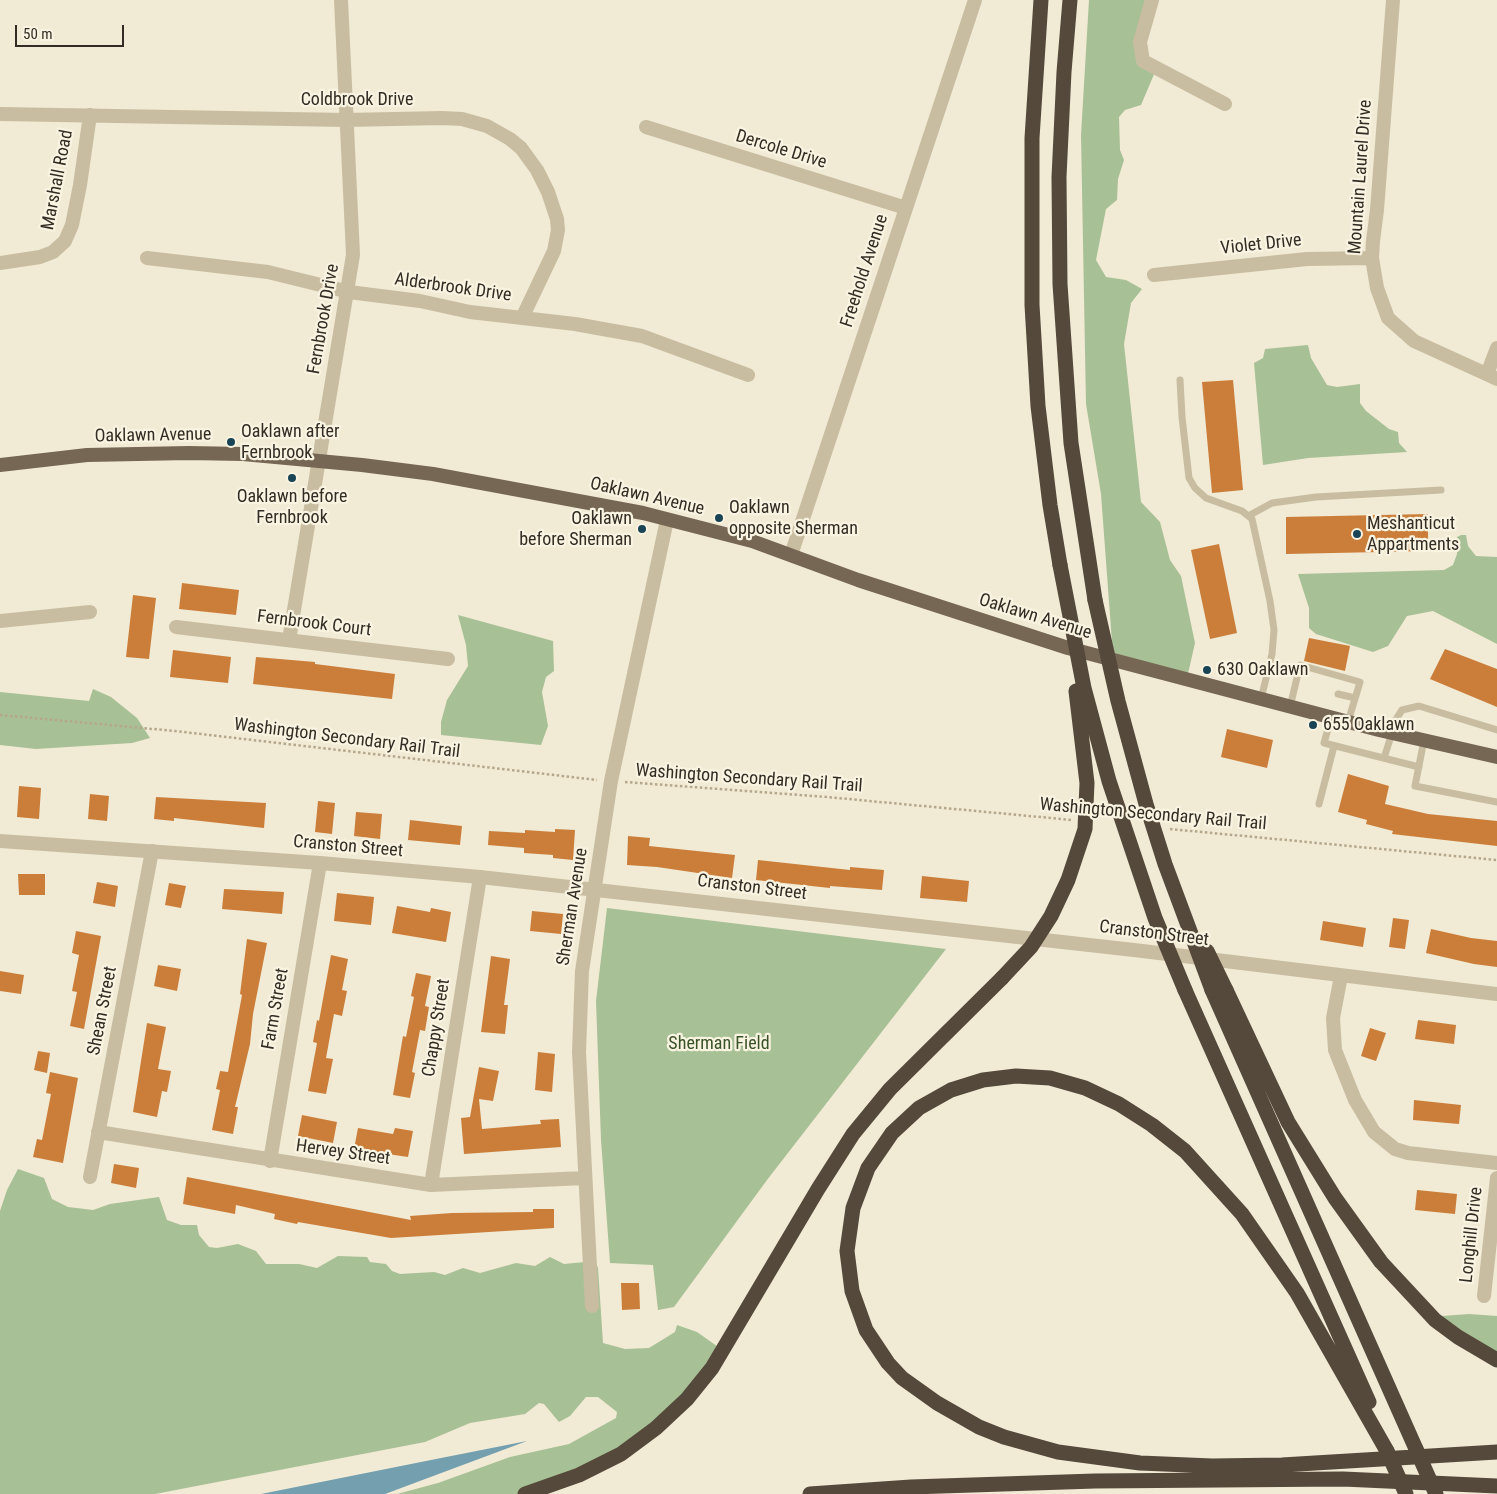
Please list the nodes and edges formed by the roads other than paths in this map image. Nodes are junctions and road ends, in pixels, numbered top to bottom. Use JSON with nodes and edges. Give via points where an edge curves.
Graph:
{"nodes":[{"id":1,"x":341,"y":0,"type":"edge"},
{"id":2,"x":975,"y":0,"type":"edge"},
{"id":3,"x":1041,"y":0,"type":"edge"},
{"id":4,"x":1070,"y":0,"type":"edge"},
{"id":5,"x":1152,"y":0,"type":"edge"},
{"id":6,"x":1393,"y":0,"type":"edge"},
{"id":7,"x":1225,"y":104,"type":"dead end"},
{"id":8,"x":0,"y":114,"type":"edge"},
{"id":9,"x":90,"y":115,"type":"junction"},
{"id":10,"x":346,"y":120,"type":"junction"},
{"id":11,"x":646,"y":127,"type":"dead end"},
{"id":12,"x":906,"y":208,"type":"junction"},
{"id":13,"x":147,"y":258,"type":"dead end"},
{"id":14,"x":1372,"y":258,"type":"junction"},
{"id":15,"x":0,"y":263,"type":"edge"},
{"id":16,"x":1154,"y":275,"type":"dead end"},
{"id":17,"x":349,"y":292,"type":"junction"},
{"id":18,"x":524,"y":316,"type":"junction"},
{"id":19,"x":1497,"y":348,"type":"edge"},
{"id":20,"x":748,"y":375,"type":"dead end"},
{"id":21,"x":1492,"y":376,"type":"edge"},
{"id":22,"x":1180,"y":380,"type":"dead end"},
{"id":23,"x":318,"y":460,"type":"junction"},
{"id":24,"x":0,"y":465,"type":"edge"},
{"id":25,"x":1441,"y":490,"type":"dead end"},
{"id":26,"x":1250,"y":515,"type":"junction"},
{"id":27,"x":667,"y":520,"type":"junction"},
{"id":28,"x":791,"y":555,"type":"junction"},
{"id":29,"x":1060,"y":565,"type":"junction"},
{"id":30,"x":90,"y":612,"type":"dead end"},
{"id":31,"x":0,"y":621,"type":"edge"},
{"id":32,"x":176,"y":628,"type":"dead end"},
{"id":33,"x":289,"y":640,"type":"junction"},
{"id":34,"x":448,"y":659,"type":"dead end"},
{"id":35,"x":1338,"y":694,"type":"dead end"},
{"id":36,"x":1354,"y":698,"type":"junction"},
{"id":37,"x":1261,"y":700,"type":"junction"},
{"id":38,"x":1290,"y":707,"type":"junction"},
{"id":39,"x":1331,"y":718,"type":"junction"},
{"id":40,"x":1348,"y":722,"type":"junction"},
{"id":41,"x":1497,"y":730,"type":"edge"},
{"id":42,"x":1390,"y":732,"type":"junction"},
{"id":43,"x":1424,"y":740,"type":"junction"},
{"id":44,"x":1334,"y":746,"type":"junction"},
{"id":45,"x":1497,"y":757,"type":"edge"},
{"id":46,"x":1384,"y":758,"type":"junction"},
{"id":47,"x":1419,"y":767,"type":"junction"},
{"id":48,"x":1497,"y":802,"type":"edge"},
{"id":49,"x":1319,"y":804,"type":"dead end"},
{"id":50,"x":0,"y":841,"type":"edge"},
{"id":51,"x":152,"y":851,"type":"junction"},
{"id":52,"x":320,"y":863,"type":"junction"},
{"id":53,"x":480,"y":877,"type":"junction"},
{"id":54,"x":595,"y":889,"type":"junction"},
{"id":55,"x":1341,"y":976,"type":"junction"},
{"id":56,"x":1219,"y":990,"type":"junction"},
{"id":57,"x":1497,"y":994,"type":"edge"},
{"id":58,"x":98,"y":1132,"type":"junction"},
{"id":59,"x":270,"y":1161,"type":"junction"},
{"id":60,"x":1497,"y":1164,"type":"edge"},
{"id":61,"x":90,"y":1177,"type":"dead end"},
{"id":62,"x":584,"y":1178,"type":"junction"},
{"id":63,"x":1497,"y":1178,"type":"edge"},
{"id":64,"x":431,"y":1185,"type":"junction"},
{"id":65,"x":1484,"y":1296,"type":"dead end"},
{"id":66,"x":592,"y":1306,"type":"dead end"},
{"id":67,"x":1497,"y":1360,"type":"edge"},
{"id":68,"x":1386,"y":1451,"type":"junction"},
{"id":69,"x":1497,"y":1452,"type":"edge"},
{"id":70,"x":1497,"y":1477,"type":"edge"},
{"id":71,"x":1342,"y":1479,"type":"junction"},
{"id":72,"x":1497,"y":1486,"type":"edge"},
{"id":73,"x":525,"y":1494,"type":"edge"},
{"id":74,"x":810,"y":1494,"type":"edge"},
{"id":75,"x":1406,"y":1494,"type":"edge"},
{"id":76,"x":1436,"y":1494,"type":"edge"}],
"edges":[{"from":1,"to":10,"type":"street","name":"Fernbrook Drive"},
{"from":2,"to":12,"type":"street","name":"Freehold Avenue"},
{"from":3,"to":29,"type":"highway","via":[[1032,138],[1032,304],[1038,406]]},
{"from":4,"to":56,"type":"highway","bridge":true,"via":[[1060,160],[1060,284],[1071,443],[1095,600],[1132,755],[1165,864]]},
{"from":5,"to":7,"type":"street","via":[[1140,42],[1144,61]]},
{"from":6,"to":14,"type":"street","name":"Mountain Laurel Drive"},
{"from":8,"to":9,"type":"street","name":"Coldbrook Drive"},
{"from":9,"to":10,"type":"street","name":"Coldbrook Drive"},
{"from":9,"to":15,"type":"street","name":"Marshall Road","via":[[72,225],[65,241],[47,255]]},
{"from":10,"to":17,"type":"street","name":"Fernbrook Drive","via":[[354,255]]},
{"from":10,"to":18,"type":"street","name":"Coldbrook Drive","via":[[462,119],[498,131],[521,148],[548,192],[558,230],[554,251]]},
{"from":11,"to":12,"type":"street","name":"Dercole Drive"},
{"from":12,"to":28,"type":"street","name":"Freehold Avenue"},
{"from":13,"to":17,"type":"street","name":"Alderbrook Drive","via":[[268,272]]},
{"from":14,"to":16,"type":"street","name":"Violet Drive","via":[[1307,259]]},
{"from":14,"to":21,"type":"street","name":"Mountain Laurel Drive","via":[[1383,309],[1396,327],[1414,341]]},
{"from":17,"to":18,"type":"street","name":"Alderbrook Drive","via":[[420,301],[470,312]]},
{"from":17,"to":23,"type":"street","name":"Fernbrook Drive"},
{"from":18,"to":20,"type":"street","name":"Alderbrook Drive","via":[[642,336]]},
{"from":19,"to":21,"type":"street"},
{"from":22,"to":26,"type":"lane","via":[[1189,478],[1206,498]]},
{"from":23,"to":24,"type":"main road","name":"Oaklawn Avenue","via":[[243,454],[138,453],[61,457]]},
{"from":23,"to":27,"type":"main road","name":"Oaklawn Avenue","via":[[432,474]]},
{"from":23,"to":33,"type":"street","name":"Fernbrook Drive"},
{"from":25,"to":26,"type":"lane","via":[[1316,497],[1272,503]]},
{"from":26,"to":37,"type":"lane","via":[[1274,630]]},
{"from":27,"to":28,"type":"main road","name":"Oaklawn Avenue","via":[[752,541]]},
{"from":27,"to":54,"type":"street","name":"Sherman Avenue","via":[[611,782]]},
{"from":28,"to":37,"type":"main road","name":"Oaklawn Avenue","via":[[995,626]]},
{"from":29,"to":68,"type":"highway","bridge":true,"via":[[1084,688],[1108,781],[1149,902],[1376,1418]]},
{"from":29,"to":73,"type":"highway","bridge":true,"via":[[1084,744],[1087,816],[1074,863],[1051,916],[1031,947],[890,1089],[853,1134],[712,1368],[686,1399],[656,1428],[621,1454],[579,1476]]},
{"from":30,"to":31,"type":"street"},
{"from":32,"to":33,"type":"street","name":"Fernbrook Court"},
{"from":33,"to":34,"type":"street","name":"Fernbrook Court"},
{"from":35,"to":36,"type":"lane"},
{"from":36,"to":38,"type":"lane","via":[[1360,682],[1300,664],[1298,685]]},
{"from":36,"to":40,"type":"lane"},
{"from":37,"to":38,"type":"main road","name":"Oaklawn Avenue"},
{"from":38,"to":39,"type":"main road","name":"Oaklawn Avenue"},
{"from":39,"to":40,"type":"main road","name":"Oaklawn Avenue"},
{"from":39,"to":44,"type":"lane","via":[[1324,743]]},
{"from":40,"to":42,"type":"main road","name":"Oaklawn Avenue"},
{"from":41,"to":42,"type":"lane","via":[[1419,706],[1402,710]]},
{"from":42,"to":43,"type":"main road","name":"Oaklawn Avenue"},
{"from":42,"to":46,"type":"lane"},
{"from":43,"to":45,"type":"main road","name":"Oaklawn Avenue"},
{"from":43,"to":47,"type":"lane"},
{"from":44,"to":46,"type":"lane"},
{"from":44,"to":49,"type":"lane"},
{"from":46,"to":47,"type":"lane"},
{"from":47,"to":48,"type":"lane","via":[[1416,786]]},
{"from":50,"to":51,"type":"street","name":"Cranston Street"},
{"from":51,"to":52,"type":"street","name":"Cranston Street"},
{"from":51,"to":58,"type":"street","name":"Shean Street"},
{"from":52,"to":53,"type":"street","name":"Cranston Street"},
{"from":52,"to":59,"type":"street","name":"Farm Street"},
{"from":53,"to":54,"type":"street","name":"Cranston Street"},
{"from":53,"to":64,"type":"street","name":"Chappy Street"},
{"from":54,"to":55,"type":"street","name":"Cranston Street"},
{"from":54,"to":62,"type":"street","name":"Sherman Avenue","via":[[580,1006]]},
{"from":55,"to":57,"type":"street","name":"Cranston Street"},
{"from":55,"to":60,"type":"street","via":[[1333,1018],[1335,1050],[1355,1100],[1374,1132],[1395,1149]]},
{"from":56,"to":67,"type":"highway","via":[[1288,1122],[1335,1198],[1381,1262],[1436,1320],[1458,1338]]},
{"from":56,"to":76,"type":"highway","bridge":true},
{"from":58,"to":59,"type":"street","name":"Hervey Street"},
{"from":58,"to":61,"type":"street","name":"Shean Street"},
{"from":59,"to":64,"type":"street","name":"Hervey Street"},
{"from":62,"to":64,"type":"street","name":"Hervey Street"},
{"from":62,"to":66,"type":"street","name":"Sherman Avenue"},
{"from":63,"to":65,"type":"street","name":"Longhill Drive"},
{"from":68,"to":69,"type":"highway","via":[[1294,1287],[1242,1214],[1185,1151],[1118,1104],[1085,1088],[1050,1078],[1016,1076],[983,1080],[952,1090],[920,1108],[892,1133],[868,1168],[853,1208],[847,1251],[852,1291],[866,1330],[888,1364],[902,1378],[979,1427],[1058,1452],[1140,1463],[1282,1465]]},
{"from":68,"to":75,"type":"highway","bridge":true},
{"from":70,"to":71,"type":"highway","via":[[1444,1474]]},
{"from":71,"to":72,"type":"highway"},
{"from":71,"to":74,"type":"highway","via":[[1095,1481]]}]}
